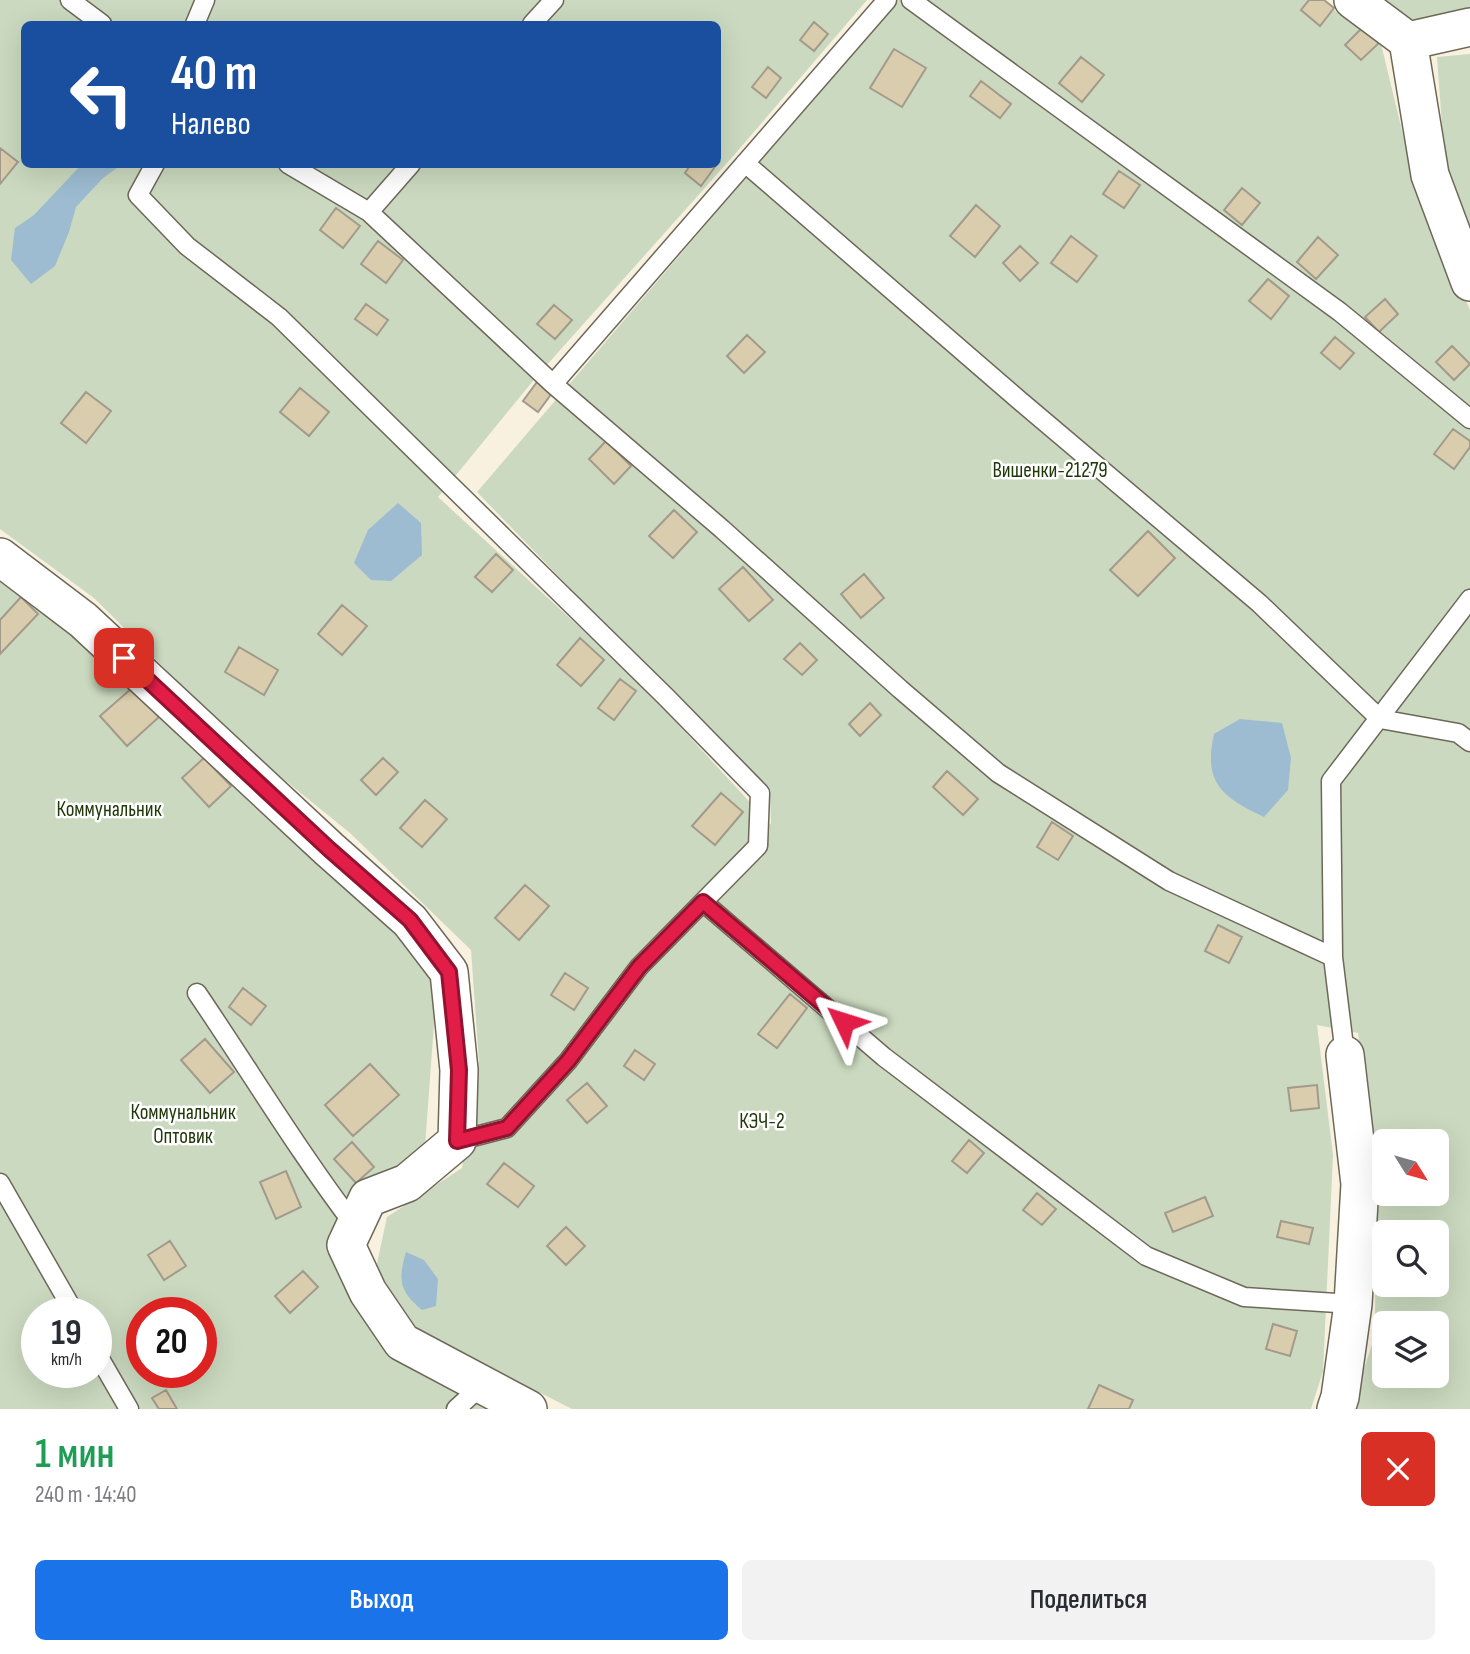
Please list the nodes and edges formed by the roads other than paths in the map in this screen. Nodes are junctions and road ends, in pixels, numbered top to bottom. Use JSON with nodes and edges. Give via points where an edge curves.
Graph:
{"nodes":[{"id":1,"x":70,"y":0,"type":"edge"},
{"id":2,"x":205,"y":0,"type":"edge"},
{"id":3,"x":554,"y":0,"type":"edge"},
{"id":4,"x":887,"y":0,"type":"edge"},
{"id":5,"x":911,"y":0,"type":"edge"},
{"id":6,"x":1353,"y":0,"type":"edge"},
{"id":7,"x":98,"y":21,"type":"edge"},
{"id":8,"x":196,"y":21,"type":"edge"},
{"id":9,"x":536,"y":21,"type":"edge"},
{"id":10,"x":1470,"y":27,"type":"edge"},
{"id":11,"x":1408,"y":41,"type":"junction"},
{"id":12,"x":746,"y":163,"type":"junction"},
{"id":13,"x":153,"y":168,"type":"edge"},
{"id":14,"x":295,"y":168,"type":"edge"},
{"id":15,"x":408,"y":168,"type":"edge"},
{"id":16,"x":369,"y":212,"type":"junction"},
{"id":17,"x":1470,"y":282,"type":"edge"},
{"id":18,"x":554,"y":384,"type":"junction"},
{"id":19,"x":1470,"y":419,"type":"edge"},
{"id":20,"x":0,"y":557,"type":"edge"},
{"id":21,"x":1470,"y":600,"type":"edge"},
{"id":22,"x":1380,"y":719,"type":"junction"},
{"id":23,"x":1470,"y":742,"type":"edge"},
{"id":24,"x":703,"y":902,"type":"junction"},
{"id":25,"x":1334,"y":957,"type":"junction"},
{"id":26,"x":197,"y":993,"type":"dead end"},
{"id":27,"x":1345,"y":1055,"type":"joint"},
{"id":28,"x":457,"y":1141,"type":"junction"},
{"id":29,"x":0,"y":1183,"type":"edge"},
{"id":30,"x":355,"y":1226,"type":"junction"},
{"id":31,"x":65,"y":1297,"type":"edge"},
{"id":32,"x":1353,"y":1304,"type":"junction"},
{"id":33,"x":112,"y":1380,"type":"edge"},
{"id":34,"x":468,"y":1397,"type":"edge"},
{"id":35,"x":129,"y":1409,"type":"edge"},
{"id":36,"x":528,"y":1409,"type":"edge"},
{"id":37,"x":1336,"y":1409,"type":"edge"}],
"edges":[{"from":1,"to":7,"type":"lane"},
{"from":2,"to":8,"type":"lane"},
{"from":3,"to":9,"type":"lane"},
{"from":4,"to":12,"type":"lane"},
{"from":5,"to":19,"type":"lane","via":[[1340,312]]},
{"from":6,"to":11,"type":"street"},
{"from":10,"to":11,"type":"street"},
{"from":11,"to":17,"type":"street","via":[[1430,175]]},
{"from":12,"to":18,"type":"lane"},
{"from":12,"to":22,"type":"lane","via":[[1259,603]]},
{"from":13,"to":24,"type":"lane","via":[[138,195],[187,246],[279,317],[760,793],[758,846]]},
{"from":14,"to":16,"type":"lane"},
{"from":15,"to":16,"type":"lane"},
{"from":16,"to":18,"type":"lane"},
{"from":18,"to":25,"type":"lane","via":[[998,773],[1170,881]]},
{"from":20,"to":28,"type":"street","via":[[83,620],[410,920],[449,972],[459,1070]]},
{"from":21,"to":22,"type":"lane"},
{"from":22,"to":23,"type":"lane","via":[[1458,733]]},
{"from":22,"to":25,"type":"lane","via":[[1331,781]]},
{"from":24,"to":28,"type":"lane","via":[[639,967],[568,1061],[507,1128]]},
{"from":24,"to":32,"type":"lane","via":[[884,1057],[1146,1256],[1244,1297]]},
{"from":25,"to":27,"type":"lane"},
{"from":26,"to":30,"type":"lane"},
{"from":27,"to":32,"type":"street","via":[[1360,1184]]},
{"from":28,"to":30,"type":"street","via":[[407,1183],[368,1198]]},
{"from":29,"to":31,"type":"lane"},
{"from":30,"to":34,"type":"street","via":[[346,1245],[368,1292],[402,1342]]},
{"from":32,"to":37,"type":"street"},
{"from":33,"to":35,"type":"lane"},
{"from":34,"to":36,"type":"street"}]}
